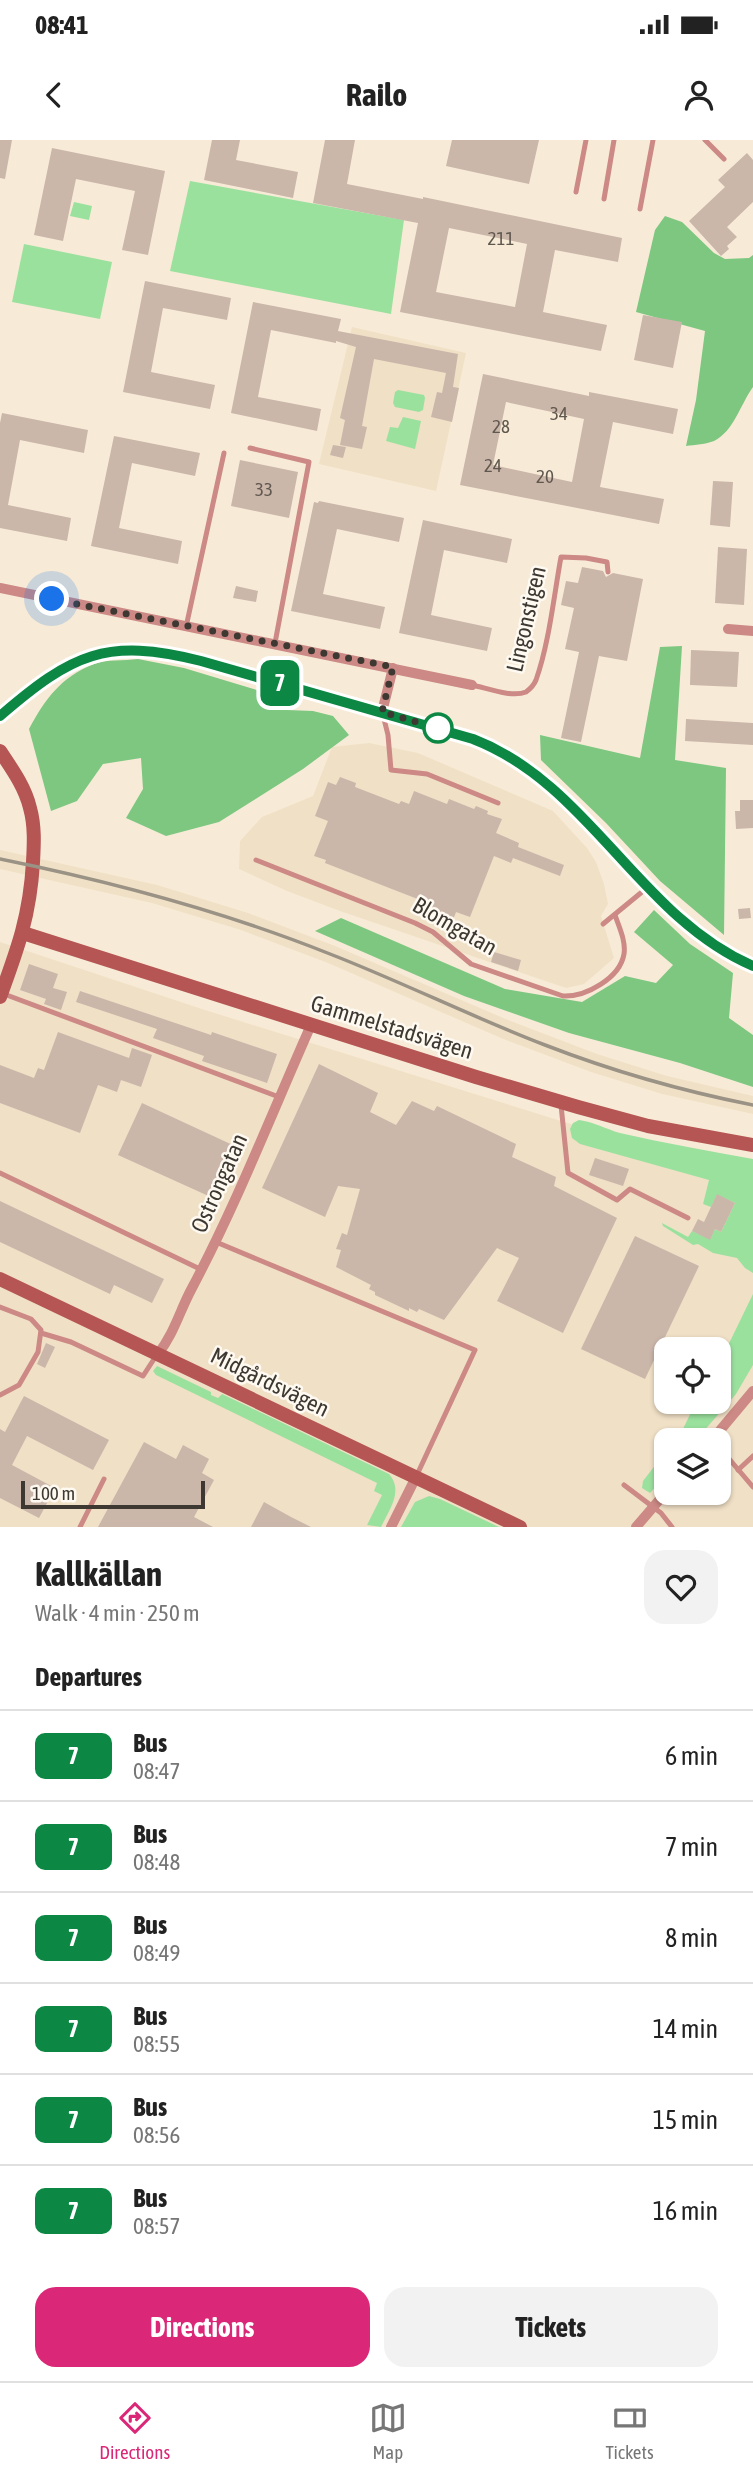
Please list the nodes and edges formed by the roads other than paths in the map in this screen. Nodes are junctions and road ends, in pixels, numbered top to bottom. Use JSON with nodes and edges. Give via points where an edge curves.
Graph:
{"nodes":[{"id":1,"x":586,"y":140,"type":"edge"},
{"id":2,"x":614,"y":140,"type":"edge"},
{"id":3,"x":653,"y":140,"type":"edge"},
{"id":4,"x":705,"y":140,"type":"edge"},
{"id":5,"x":724,"y":159,"type":"dead end"},
{"id":6,"x":576,"y":192,"type":"dead end"},
{"id":7,"x":604,"y":199,"type":"dead end"},
{"id":8,"x":639,"y":209,"type":"dead end"},
{"id":9,"x":250,"y":448,"type":"dead end"},
{"id":10,"x":224,"y":453,"type":"dead end"},
{"id":11,"x":607,"y":572,"type":"dead end"},
{"id":12,"x":0,"y":588,"type":"edge"},
{"id":13,"x":186,"y":627,"type":"junction"},
{"id":14,"x":728,"y":629,"type":"dead end"},
{"id":15,"x":753,"y":631,"type":"edge"},
{"id":16,"x":275,"y":643,"type":"junction"},
{"id":17,"x":390,"y":664,"type":"junction"},
{"id":18,"x":472,"y":685,"type":"joint"},
{"id":19,"x":382,"y":712,"type":"junction"},
{"id":20,"x":0,"y":716,"type":"edge"},
{"id":21,"x":0,"y":751,"type":"edge"},
{"id":22,"x":498,"y":803,"type":"dead end"},
{"id":23,"x":256,"y":860,"type":"dead end"},
{"id":24,"x":648,"y":887,"type":"junction"},
{"id":25,"x":615,"y":915,"type":"junction"},
{"id":26,"x":603,"y":925,"type":"dead end"},
{"id":27,"x":23,"y":933,"type":"junction"},
{"id":28,"x":753,"y":966,"type":"edge"},
{"id":29,"x":1,"y":995,"type":"edge"},
{"id":30,"x":311,"y":1025,"type":"junction"},
{"id":31,"x":279,"y":1097,"type":"junction"},
{"id":32,"x":561,"y":1102,"type":"junction"},
{"id":33,"x":753,"y":1145,"type":"edge"},
{"id":34,"x":0,"y":1173,"type":"edge"},
{"id":35,"x":688,"y":1217,"type":"dead end"},
{"id":36,"x":216,"y":1242,"type":"junction"},
{"id":37,"x":202,"y":1270,"type":"junction"},
{"id":38,"x":0,"y":1279,"type":"edge"},
{"id":39,"x":0,"y":1307,"type":"edge"},
{"id":40,"x":41,"y":1334,"type":"junction"},
{"id":41,"x":158,"y":1354,"type":"junction"},
{"id":42,"x":753,"y":1391,"type":"edge"},
{"id":43,"x":0,"y":1395,"type":"edge"},
{"id":44,"x":725,"y":1428,"type":"edge"},
{"id":45,"x":753,"y":1457,"type":"edge"},
{"id":46,"x":731,"y":1461,"type":"edge"},
{"id":47,"x":738,"y":1469,"type":"junction"},
{"id":48,"x":416,"y":1477,"type":"junction"},
{"id":49,"x":104,"y":1479,"type":"dead end"},
{"id":50,"x":624,"y":1485,"type":"dead end"},
{"id":51,"x":753,"y":1487,"type":"edge"},
{"id":52,"x":655,"y":1505,"type":"edge"},
{"id":53,"x":652,"y":1508,"type":"junction"},
{"id":54,"x":80,"y":1527,"type":"edge"},
{"id":55,"x":391,"y":1527,"type":"edge"},
{"id":56,"x":520,"y":1527,"type":"edge"},
{"id":57,"x":636,"y":1527,"type":"edge"},
{"id":58,"x":672,"y":1527,"type":"edge"}],
"edges":[{"from":1,"to":6,"type":"lane"},
{"from":2,"to":7,"type":"lane"},
{"from":3,"to":8,"type":"lane"},
{"from":4,"to":5,"type":"lane"},
{"from":9,"to":16,"type":"lane","via":[[309,462]]},
{"from":10,"to":13,"type":"lane"},
{"from":11,"to":18,"type":"lane","name":"Lingonstigen","via":[[607,562],[561,557],[532,686],[518,694]]},
{"from":12,"to":13,"type":"street","name":"Lingonstigen"},
{"from":13,"to":16,"type":"street","name":"Lingonstigen"},
{"from":14,"to":15,"type":"street"},
{"from":16,"to":17,"type":"street","name":"Lingonstigen"},
{"from":17,"to":18,"type":"street","name":"Lingonstigen"},
{"from":17,"to":19,"type":"street"},
{"from":19,"to":20,"type":"street","via":[[170,653],[130,650],[104,652],[76,662],[36,686]]},
{"from":19,"to":22,"type":"lane","via":[[391,770],[427,774]]},
{"from":19,"to":24,"type":"street","via":[[473,739],[510,756],[570,803]]},
{"from":21,"to":27,"type":"street","via":[[24,792],[33,824],[31,892]]},
{"from":23,"to":25,"type":"lane","name":"Blomgatan","via":[[415,923],[471,964],[563,996],[586,993],[621,962],[625,952]]},
{"from":24,"to":25,"type":"lane"},
{"from":24,"to":28,"type":"street","via":[[704,937]]},
{"from":25,"to":26,"type":"lane"},
{"from":27,"to":29,"type":"street"},
{"from":27,"to":30,"type":"street","name":"Gammelstadsvägen"},
{"from":29,"to":31,"type":"lane"},
{"from":30,"to":31,"type":"street","name":"Ostrongatan"},
{"from":30,"to":32,"type":"street","name":"Gammelstadsvägen"},
{"from":31,"to":36,"type":"street","name":"Ostrongatan"},
{"from":32,"to":33,"type":"street","name":"Gammelstadsvägen","via":[[648,1126]]},
{"from":32,"to":35,"type":"lane","via":[[568,1173],[617,1200],[631,1189]]},
{"from":34,"to":37,"type":"lane"},
{"from":36,"to":37,"type":"street","name":"Ostrongatan"},
{"from":36,"to":48,"type":"lane","via":[[475,1350]]},
{"from":37,"to":41,"type":"street","name":"Ostrongatan"},
{"from":38,"to":41,"type":"street","name":"Midgårdsvägen"},
{"from":39,"to":40,"type":"lane","via":[[31,1319]]},
{"from":40,"to":41,"type":"lane","via":[[71,1342],[143,1376]]},
{"from":40,"to":43,"type":"lane","via":[[38,1352],[19,1385]]},
{"from":41,"to":48,"type":"street","name":"Midgårdsvägen"},
{"from":42,"to":44,"type":"street"},
{"from":45,"to":47,"type":"lane"},
{"from":46,"to":47,"type":"lane"},
{"from":47,"to":51,"type":"lane"},
{"from":48,"to":55,"type":"street"},
{"from":48,"to":56,"type":"street","name":"Midgårdsvägen"},
{"from":49,"to":54,"type":"lane"},
{"from":50,"to":53,"type":"lane"},
{"from":52,"to":53,"type":"street"},
{"from":53,"to":57,"type":"street"},
{"from":53,"to":58,"type":"lane"}]}
